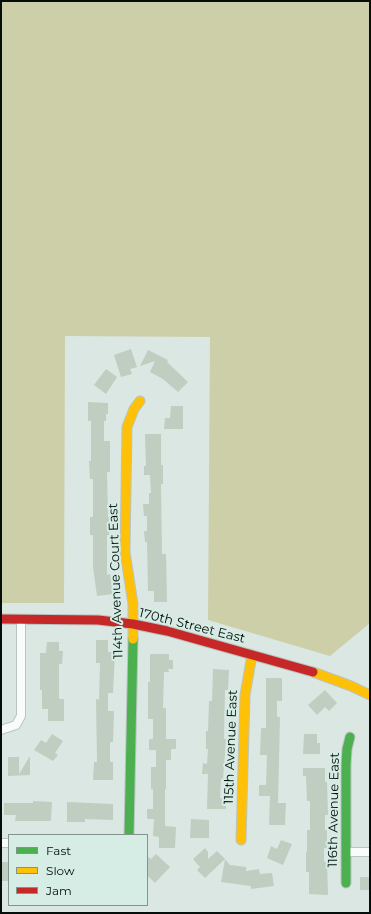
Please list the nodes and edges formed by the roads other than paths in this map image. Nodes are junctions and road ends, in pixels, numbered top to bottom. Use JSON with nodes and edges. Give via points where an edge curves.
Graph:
{"nodes":[{"id":1,"x":140,"y":401,"type":"dead end"},
{"id":2,"x":1,"y":619,"type":"edge"},
{"id":3,"x":22,"y":619,"type":"junction"},
{"id":4,"x":133,"y":624,"type":"junction"},
{"id":5,"x":252,"y":655,"type":"junction"},
{"id":6,"x":370,"y":695,"type":"edge"},
{"id":7,"x":1,"y":730,"type":"edge"},
{"id":8,"x":350,"y":737,"type":"dead end"},
{"id":9,"x":129,"y":834,"type":"edge"},
{"id":10,"x":241,"y":840,"type":"dead end"},
{"id":11,"x":346,"y":852,"type":"junction"},
{"id":12,"x":370,"y":852,"type":"edge"},
{"id":13,"x":346,"y":883,"type":"dead end"}],
"edges":[{"from":1,"to":4,"type":"street","name":"114th Avenue Court East","via":[[127,428],[125,552]]},
{"from":2,"to":3,"type":"street","name":"170th Street East"},
{"from":3,"to":4,"type":"street","name":"170th Street East","via":[[98,620]]},
{"from":3,"to":7,"type":"street","via":[[21,716],[16,725]]},
{"from":4,"to":5,"type":"street","name":"170th Street East"},
{"from":4,"to":9,"type":"street","name":"114th Avenue Court East"},
{"from":5,"to":6,"type":"street","name":"170th Street East","via":[[311,671]]},
{"from":5,"to":10,"type":"street","name":"115th Avenue East","via":[[245,695]]},
{"from":8,"to":11,"type":"street","name":"116th Avenue East","via":[[346,765]]},
{"from":11,"to":12,"type":"street"},
{"from":11,"to":13,"type":"street","name":"116th Avenue East"}]}
